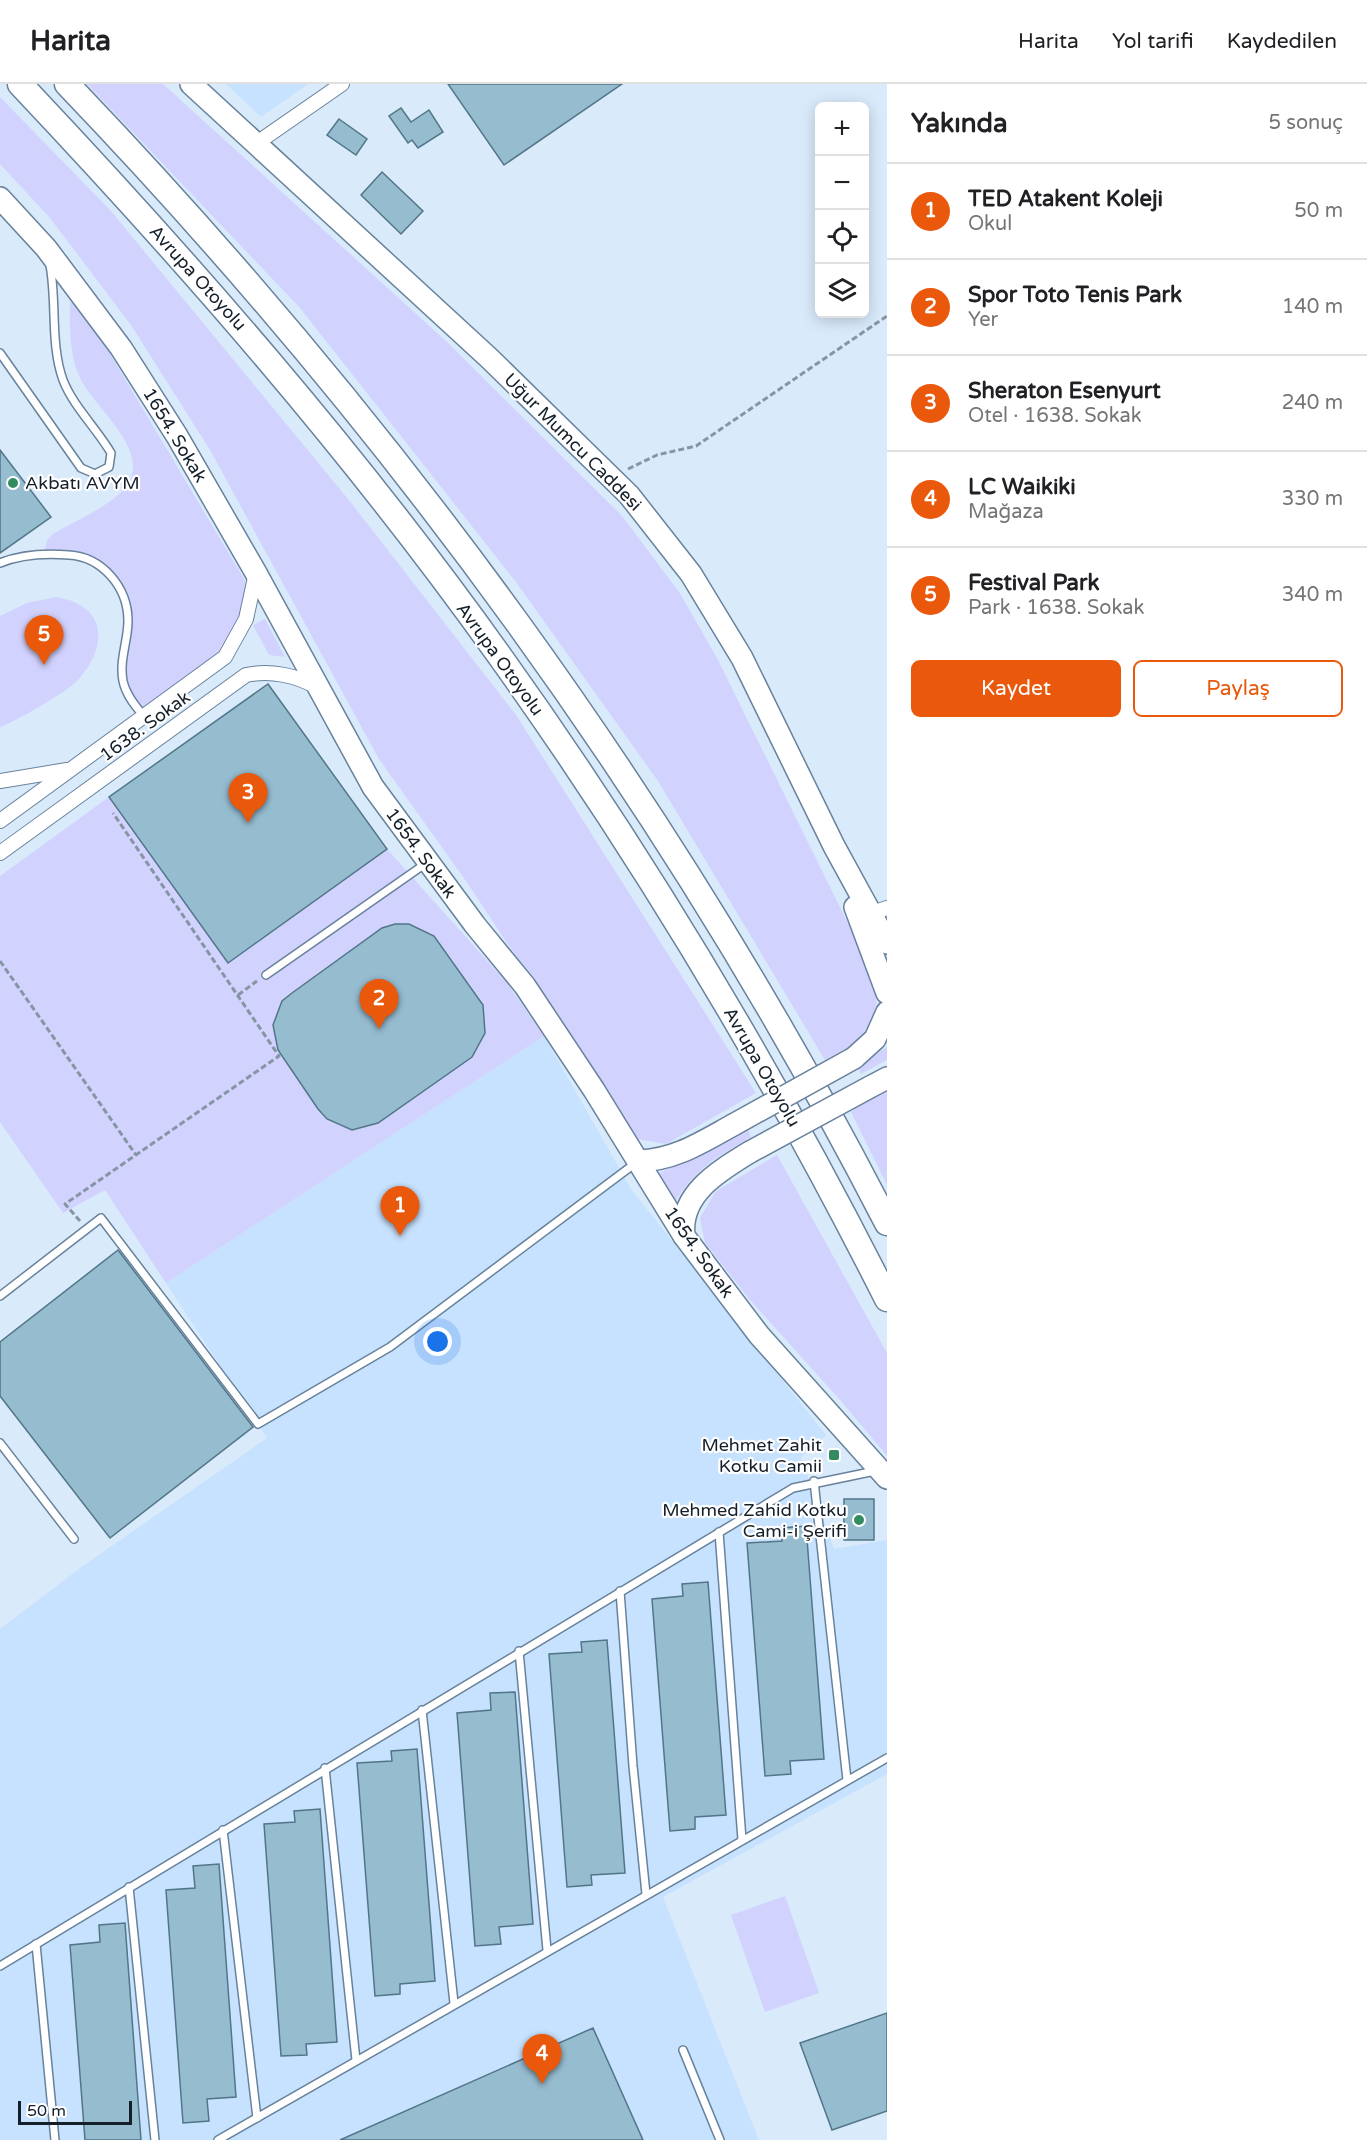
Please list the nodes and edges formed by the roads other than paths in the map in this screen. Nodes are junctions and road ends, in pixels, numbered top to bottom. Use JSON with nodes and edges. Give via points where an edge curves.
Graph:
{"nodes":[{"id":1,"x":20,"y":84,"type":"edge"},
{"id":2,"x":67,"y":84,"type":"edge"},
{"id":3,"x":191,"y":84,"type":"edge"},
{"id":4,"x":342,"y":84,"type":"edge"},
{"id":5,"x":257,"y":143,"type":"junction"},
{"id":6,"x":0,"y":198,"type":"edge"},
{"id":7,"x":46,"y":248,"type":"junction"},
{"id":8,"x":0,"y":353,"type":"edge"},
{"id":9,"x":0,"y":563,"type":"edge"},
{"id":10,"x":256,"y":573,"type":"junction"},
{"id":11,"x":322,"y":691,"type":"junction"},
{"id":12,"x":144,"y":716,"type":"junction"},
{"id":13,"x":72,"y":769,"type":"junction"},
{"id":14,"x":0,"y":781,"type":"edge"},
{"id":15,"x":0,"y":821,"type":"edge"},
{"id":16,"x":834,"y":846,"type":"junction"},
{"id":17,"x":0,"y":854,"type":"edge"},
{"id":18,"x":427,"y":862,"type":"junction"},
{"id":19,"x":879,"y":911,"type":"edge"},
{"id":20,"x":887,"y":944,"type":"edge"},
{"id":21,"x":266,"y":975,"type":"road end"},
{"id":22,"x":887,"y":993,"type":"edge"},
{"id":23,"x":887,"y":1012,"type":"edge"},
{"id":24,"x":879,"y":1082,"type":"edge"},
{"id":25,"x":639,"y":1161,"type":"junction"},
{"id":26,"x":887,"y":1223,"type":"edge"},
{"id":27,"x":684,"y":1236,"type":"junction"},
{"id":28,"x":0,"y":1296,"type":"edge"},
{"id":29,"x":887,"y":1299,"type":"edge"},
{"id":30,"x":0,"y":1443,"type":"edge"},
{"id":31,"x":884,"y":1474,"type":"edge"},
{"id":32,"x":814,"y":1481,"type":"junction"},
{"id":33,"x":719,"y":1532,"type":"junction"},
{"id":34,"x":74,"y":1539,"type":"dead end"},
{"id":35,"x":620,"y":1591,"type":"junction"},
{"id":36,"x":519,"y":1652,"type":"junction"},
{"id":37,"x":422,"y":1710,"type":"junction"},
{"id":38,"x":887,"y":1758,"type":"edge"},
{"id":39,"x":325,"y":1768,"type":"junction"},
{"id":40,"x":847,"y":1780,"type":"junction"},
{"id":41,"x":223,"y":1830,"type":"junction"},
{"id":42,"x":742,"y":1840,"type":"junction"},
{"id":43,"x":129,"y":1887,"type":"junction"},
{"id":44,"x":646,"y":1894,"type":"junction"},
{"id":45,"x":36,"y":1944,"type":"junction"},
{"id":46,"x":547,"y":1950,"type":"junction"},
{"id":47,"x":0,"y":1966,"type":"edge"},
{"id":48,"x":454,"y":2003,"type":"junction"},
{"id":49,"x":682,"y":2050,"type":"dead end"},
{"id":50,"x":357,"y":2060,"type":"junction"},
{"id":51,"x":257,"y":2118,"type":"junction"},
{"id":52,"x":55,"y":2140,"type":"edge"},
{"id":53,"x":155,"y":2140,"type":"edge"},
{"id":54,"x":218,"y":2140,"type":"edge"},
{"id":55,"x":720,"y":2140,"type":"edge"}],
"edges":[{"from":1,"to":29,"type":"highway","name":"Avrupa Otoyolu","via":[[258,347],[498,654],[606,810],[693,947],[828,1184]]},
{"from":2,"to":26,"type":"highway","name":"Avrupa Otoyolu","via":[[294,335],[502,598],[618,764],[681,866],[804,1071]]},
{"from":3,"to":5,"type":"main road","name":"Uğur Mumcu Caddesi"},
{"from":4,"to":5,"type":"street"},
{"from":5,"to":16,"type":"main road","name":"Uğur Mumcu Caddesi","via":[[614,479],[691,574],[730,639]]},
{"from":6,"to":7,"type":"main road","name":"1654. Sokak"},
{"from":7,"to":8,"type":"lane","via":[[54,286],[63,378],[111,453],[109,466],[95,474],[81,468]]},
{"from":7,"to":10,"type":"main road","name":"1654. Sokak","via":[[151,394]]},
{"from":9,"to":12,"type":"lane","via":[[25,555],[73,555],[95,562],[111,575],[123,596],[128,618],[123,683]]},
{"from":10,"to":11,"type":"main road","name":"1654. Sokak"},
{"from":10,"to":12,"type":"street","name":"1638. Sokak","via":[[246,619],[231,649]]},
{"from":11,"to":17,"type":"street","name":"1638. Sokak","via":[[266,672],[246,675]]},
{"from":11,"to":18,"type":"main road","name":"1654. Sokak","via":[[374,787]]},
{"from":12,"to":13,"type":"street","name":"1638. Sokak"},
{"from":13,"to":14,"type":"street"},
{"from":13,"to":15,"type":"street","name":"1638. Sokak"},
{"from":16,"to":19,"type":"main road","name":"Uğur Mumcu Caddesi"},
{"from":16,"to":22,"type":"main road"},
{"from":18,"to":21,"type":"lane"},
{"from":18,"to":25,"type":"main road","name":"1654. Sokak","via":[[525,986]]},
{"from":19,"to":20,"type":"main road","name":"Uğur Mumcu Caddesi"},
{"from":23,"to":25,"type":"main road","bridge":true,"via":[[875,1039],[854,1058],[677,1155]]},
{"from":24,"to":27,"type":"main road","bridge":true,"via":[[720,1172],[698,1191],[685,1214]]},
{"from":25,"to":27,"type":"main road","name":"1654. Sokak"},
{"from":25,"to":28,"type":"lane","via":[[390,1347],[258,1424],[101,1218]]},
{"from":27,"to":31,"type":"main road","name":"1654. Sokak","via":[[759,1335]]},
{"from":30,"to":34,"type":"lane"},
{"from":31,"to":32,"type":"lane"},
{"from":32,"to":33,"type":"lane","via":[[793,1488]]},
{"from":32,"to":40,"type":"lane"},
{"from":33,"to":35,"type":"lane"},
{"from":33,"to":42,"type":"lane"},
{"from":35,"to":36,"type":"lane"},
{"from":35,"to":44,"type":"lane"},
{"from":36,"to":37,"type":"lane"},
{"from":36,"to":46,"type":"lane"},
{"from":37,"to":39,"type":"lane"},
{"from":37,"to":48,"type":"lane"},
{"from":38,"to":40,"type":"lane"},
{"from":39,"to":41,"type":"lane"},
{"from":39,"to":50,"type":"lane"},
{"from":40,"to":42,"type":"lane"},
{"from":41,"to":43,"type":"lane"},
{"from":41,"to":51,"type":"lane"},
{"from":42,"to":44,"type":"lane"},
{"from":43,"to":45,"type":"lane"},
{"from":43,"to":53,"type":"lane"},
{"from":44,"to":46,"type":"lane"},
{"from":45,"to":47,"type":"lane"},
{"from":45,"to":52,"type":"lane"},
{"from":46,"to":48,"type":"lane"},
{"from":48,"to":50,"type":"lane"},
{"from":49,"to":55,"type":"lane"},
{"from":50,"to":51,"type":"lane"},
{"from":51,"to":54,"type":"lane"}]}
